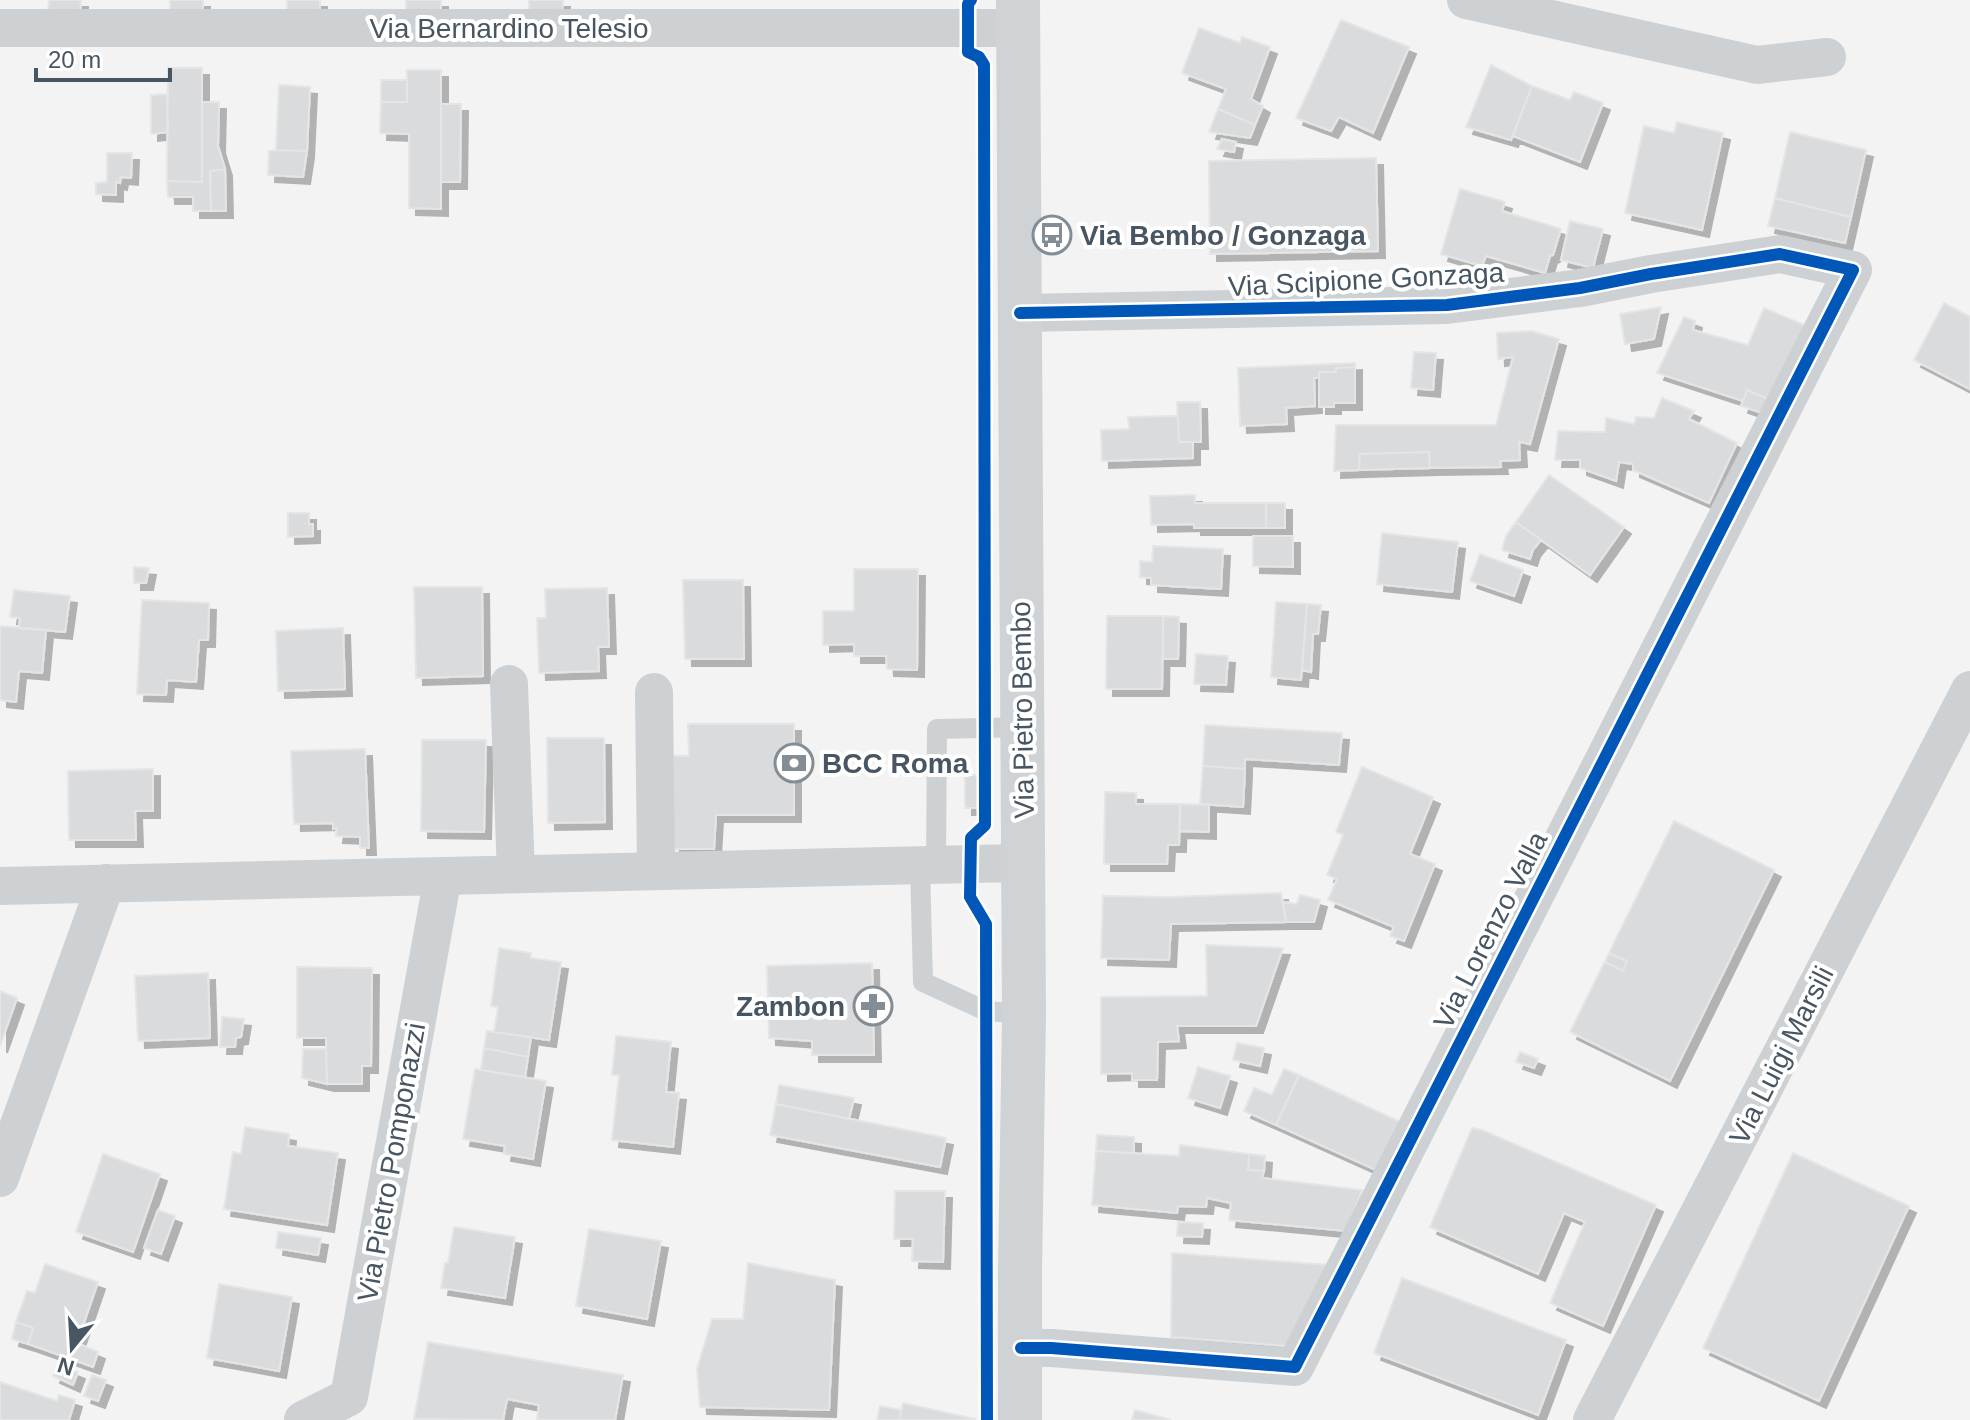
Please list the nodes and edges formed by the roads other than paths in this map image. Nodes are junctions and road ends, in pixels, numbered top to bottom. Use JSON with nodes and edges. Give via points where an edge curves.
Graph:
{"nodes":[{"id":1,"x":1466,"y":0,"type":"edge"},
{"id":2,"x":792,"y":14,"type":"edge"},
{"id":3,"x":1018,"y":14,"type":"edge"},
{"id":4,"x":0,"y":28,"type":"edge"},
{"id":5,"x":1827,"y":57,"type":"dead end"},
{"id":6,"x":1853,"y":270,"type":"joint"},
{"id":7,"x":1020,"y":313,"type":"junction"},
{"id":8,"x":509,"y":684,"type":"dead end"},
{"id":9,"x":1970,"y":690,"type":"edge"},
{"id":10,"x":654,"y":692,"type":"dead end"},
{"id":11,"x":1024,"y":727,"type":"junction"},
{"id":12,"x":1023,"y":863,"type":"junction"},
{"id":13,"x":928,"y":865,"type":"junction"},
{"id":14,"x":656,"y":871,"type":"junction"},
{"id":15,"x":516,"y":874,"type":"junction"},
{"id":16,"x":443,"y":876,"type":"junction"},
{"id":17,"x":106,"y":883,"type":"junction"},
{"id":18,"x":0,"y":886,"type":"edge"},
{"id":19,"x":1024,"y":1014,"type":"junction"},
{"id":20,"x":0,"y":1178,"type":"edge"},
{"id":21,"x":1021,"y":1348,"type":"junction"},
{"id":22,"x":303,"y":1420,"type":"edge"},
{"id":23,"x":1020,"y":1420,"type":"edge"},
{"id":24,"x":1592,"y":1420,"type":"edge"}],
"edges":[{"from":1,"to":5,"type":"street","via":[[1757,65]]},
{"from":2,"to":3,"type":"street","name":"Via Bernardino Telesio"},
{"from":2,"to":4,"type":"street","name":"Via Bernardino Telesio"},
{"from":3,"to":7,"type":"main road","name":"Via Pietro Bembo"},
{"from":6,"to":7,"type":"street","name":"Via Scipione Gonzaga","via":[[1780,254],[1447,305]]},
{"from":6,"to":21,"type":"street","name":"Via Lorenzo Valla","via":[[1295,1367]]},
{"from":7,"to":11,"type":"main road","name":"Via Pietro Bembo"},
{"from":8,"to":15,"type":"street"},
{"from":9,"to":24,"type":"street","name":"Via Luigi Marsili"},
{"from":10,"to":14,"type":"street"},
{"from":11,"to":12,"type":"main road","name":"Via Pietro Bembo"},
{"from":11,"to":13,"type":"lane","via":[[937,729]]},
{"from":12,"to":13,"type":"street"},
{"from":12,"to":19,"type":"main road","name":"Via Pietro Bembo"},
{"from":13,"to":14,"type":"street"},
{"from":13,"to":19,"type":"lane","via":[[923,982],[986,1011]]},
{"from":14,"to":15,"type":"street"},
{"from":15,"to":16,"type":"street"},
{"from":16,"to":17,"type":"street"},
{"from":16,"to":22,"type":"street","name":"Via Pietro Pomponazzi","via":[[349,1397]]},
{"from":17,"to":18,"type":"street"},
{"from":17,"to":20,"type":"street"},
{"from":19,"to":21,"type":"main road","name":"Via Pietro Bembo"},
{"from":21,"to":23,"type":"main road","name":"Via Pietro Bembo"}]}
